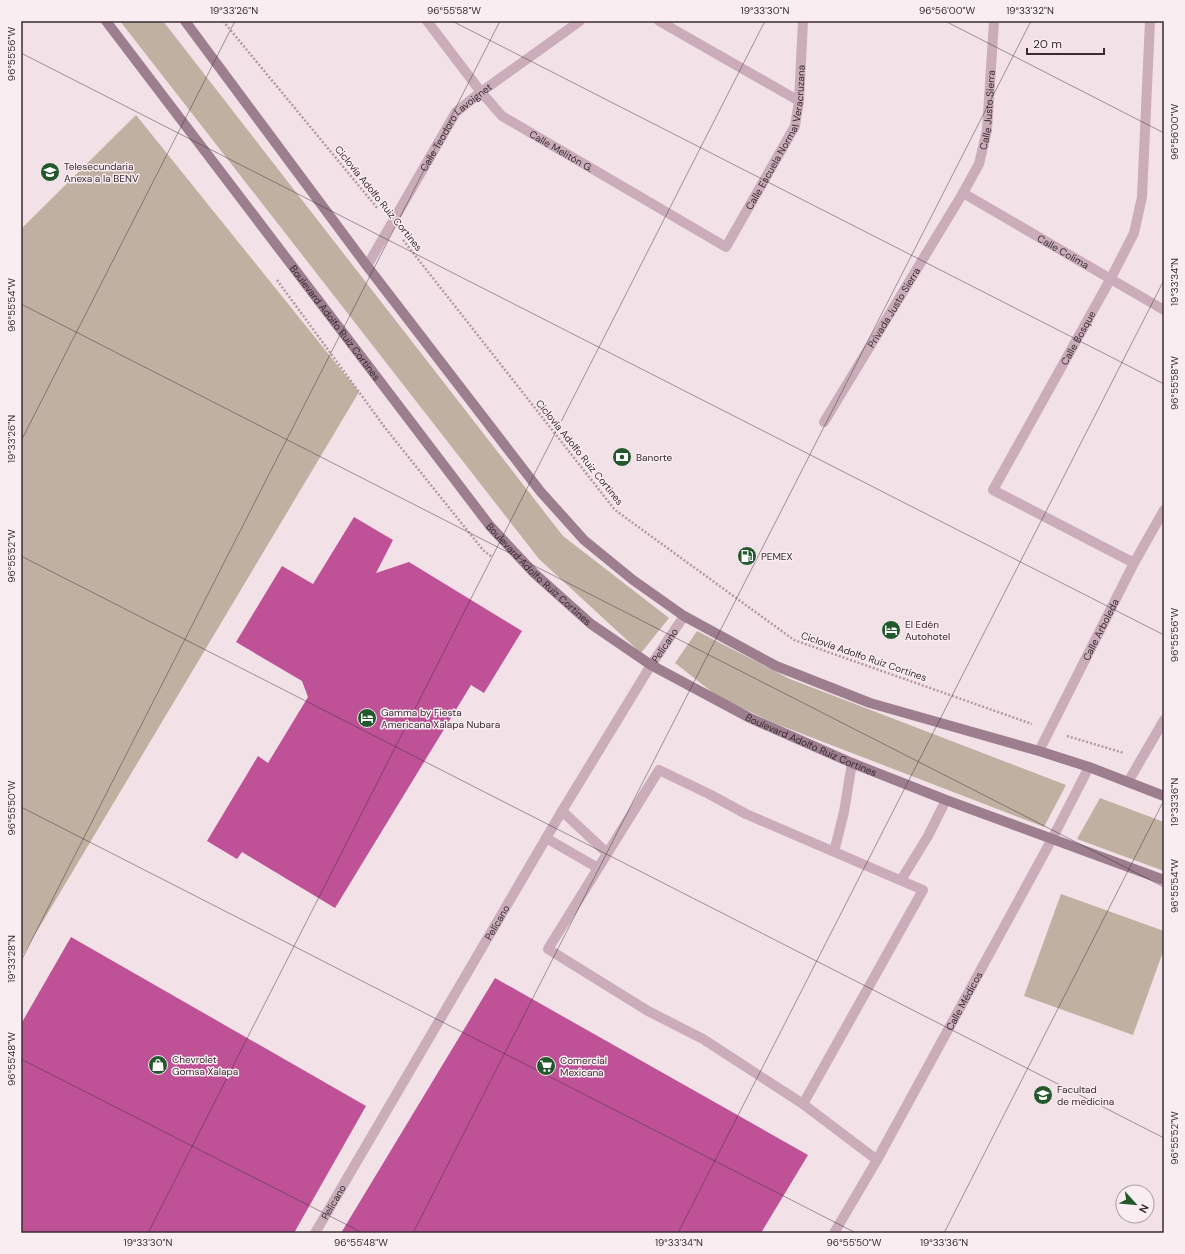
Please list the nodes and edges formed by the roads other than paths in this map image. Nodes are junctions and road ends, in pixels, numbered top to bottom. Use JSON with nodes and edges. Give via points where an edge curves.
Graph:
{"nodes":[{"id":1,"x":106,"y":21,"type":"edge"},
{"id":2,"x":185,"y":21,"type":"edge"},
{"id":3,"x":426,"y":21,"type":"edge"},
{"id":4,"x":580,"y":21,"type":"edge"},
{"id":5,"x":659,"y":21,"type":"edge"},
{"id":6,"x":803,"y":21,"type":"edge"},
{"id":7,"x":994,"y":21,"type":"edge"},
{"id":8,"x":1150,"y":21,"type":"edge"},
{"id":9,"x":481,"y":92,"type":"junction"},
{"id":10,"x":799,"y":101,"type":"junction"},
{"id":11,"x":963,"y":193,"type":"junction"},
{"id":12,"x":726,"y":247,"type":"joint"},
{"id":13,"x":367,"y":266,"type":"junction"},
{"id":14,"x":1111,"y":278,"type":"junction"},
{"id":15,"x":1164,"y":310,"type":"edge"},
{"id":16,"x":824,"y":422,"type":"dead end"},
{"id":17,"x":1164,"y":510,"type":"edge"},
{"id":18,"x":1134,"y":563,"type":"junction"},
{"id":19,"x":684,"y":616,"type":"junction"},
{"id":20,"x":651,"y":666,"type":"junction"},
{"id":21,"x":1164,"y":720,"type":"edge"},
{"id":22,"x":1039,"y":751,"type":"junction"},
{"id":23,"x":852,"y":763,"type":"junction"},
{"id":24,"x":1089,"y":767,"type":"junction"},
{"id":25,"x":1128,"y":782,"type":"junction"},
{"id":26,"x":1164,"y":796,"type":"edge"},
{"id":27,"x":946,"y":800,"type":"junction"},
{"id":28,"x":562,"y":811,"type":"junction"},
{"id":29,"x":546,"y":838,"type":"junction"},
{"id":30,"x":1052,"y":839,"type":"junction"},
{"id":31,"x":834,"y":852,"type":"junction"},
{"id":32,"x":607,"y":853,"type":"junction"},
{"id":33,"x":598,"y":868,"type":"junction"},
{"id":34,"x":901,"y":880,"type":"junction"},
{"id":35,"x":1164,"y":880,"type":"edge"},
{"id":36,"x":802,"y":1104,"type":"junction"},
{"id":37,"x":877,"y":1160,"type":"junction"},
{"id":38,"x":315,"y":1233,"type":"edge"},
{"id":39,"x":834,"y":1233,"type":"edge"}],
"edges":[{"from":1,"to":20,"type":"main road","name":"Boulevard Adolfo Ruiz Cortines","via":[[490,526],[534,573],[591,624]]},
{"from":2,"to":13,"type":"main road"},
{"from":3,"to":9,"type":"street","name":"Calle Melitón G."},
{"from":4,"to":9,"type":"street","name":"Calle Teodoro Lavoignet"},
{"from":5,"to":10,"type":"street"},
{"from":6,"to":10,"type":"street","name":"Calle Escuela Normal Veracruzana"},
{"from":7,"to":11,"type":"street","name":"Calle Justo Sierra","via":[[987,130],[978,164]]},
{"from":8,"to":14,"type":"street","name":"Calle Bosque","via":[[1142,197],[1134,233]]},
{"from":9,"to":12,"type":"street","name":"Calle Melitón G.","via":[[502,116]]},
{"from":9,"to":13,"type":"street","name":"Calle Teodoro Lavoignet","via":[[456,112]]},
{"from":10,"to":12,"type":"street","name":"Calle Escuela Normal Veracruzana","via":[[795,126]]},
{"from":11,"to":14,"type":"street","name":"Calle Colima"},
{"from":11,"to":16,"type":"street","name":"Privada Justo Sierra"},
{"from":13,"to":19,"type":"main road","via":[[540,491],[584,540],[633,580]]},
{"from":14,"to":15,"type":"street","name":"Calle Colima"},
{"from":14,"to":18,"type":"street","name":"Calle Bosque","via":[[993,490]]},
{"from":17,"to":18,"type":"street","name":"Calle Arboleda"},
{"from":18,"to":22,"type":"street","name":"Calle Arboleda"},
{"from":19,"to":20,"type":"street","name":"Pelícano"},
{"from":19,"to":22,"type":"main road","via":[[776,666],[870,702]]},
{"from":20,"to":23,"type":"main road","name":"Boulevard Adolfo Ruiz Cortines","via":[[750,718]]},
{"from":20,"to":28,"type":"street","name":"Pelícano"},
{"from":21,"to":25,"type":"street"},
{"from":22,"to":24,"type":"main road"},
{"from":23,"to":27,"type":"main road","name":"Boulevard Adolfo Ruiz Cortines"},
{"from":23,"to":31,"type":"street"},
{"from":24,"to":25,"type":"main road"},
{"from":24,"to":30,"type":"street","name":"Calle Médicos"},
{"from":25,"to":26,"type":"main road"},
{"from":27,"to":30,"type":"main road","name":"Boulevard Adolfo Ruiz Cortines"},
{"from":27,"to":34,"type":"street"},
{"from":28,"to":29,"type":"street","name":"Pelícano"},
{"from":28,"to":32,"type":"street"},
{"from":29,"to":33,"type":"street"},
{"from":29,"to":38,"type":"street","name":"Pelícano"},
{"from":30,"to":35,"type":"main road","name":"Boulevard Adolfo Ruiz Cortines"},
{"from":30,"to":37,"type":"street","name":"Calle Médicos"},
{"from":31,"to":32,"type":"street","via":[[746,814],[659,770]]},
{"from":31,"to":34,"type":"street"},
{"from":32,"to":33,"type":"street"},
{"from":33,"to":36,"type":"street","via":[[548,949],[648,1011],[703,1039]]},
{"from":34,"to":36,"type":"street","via":[[923,890]]},
{"from":36,"to":37,"type":"street"},
{"from":37,"to":39,"type":"street","name":"Calle Médicos"}]}
